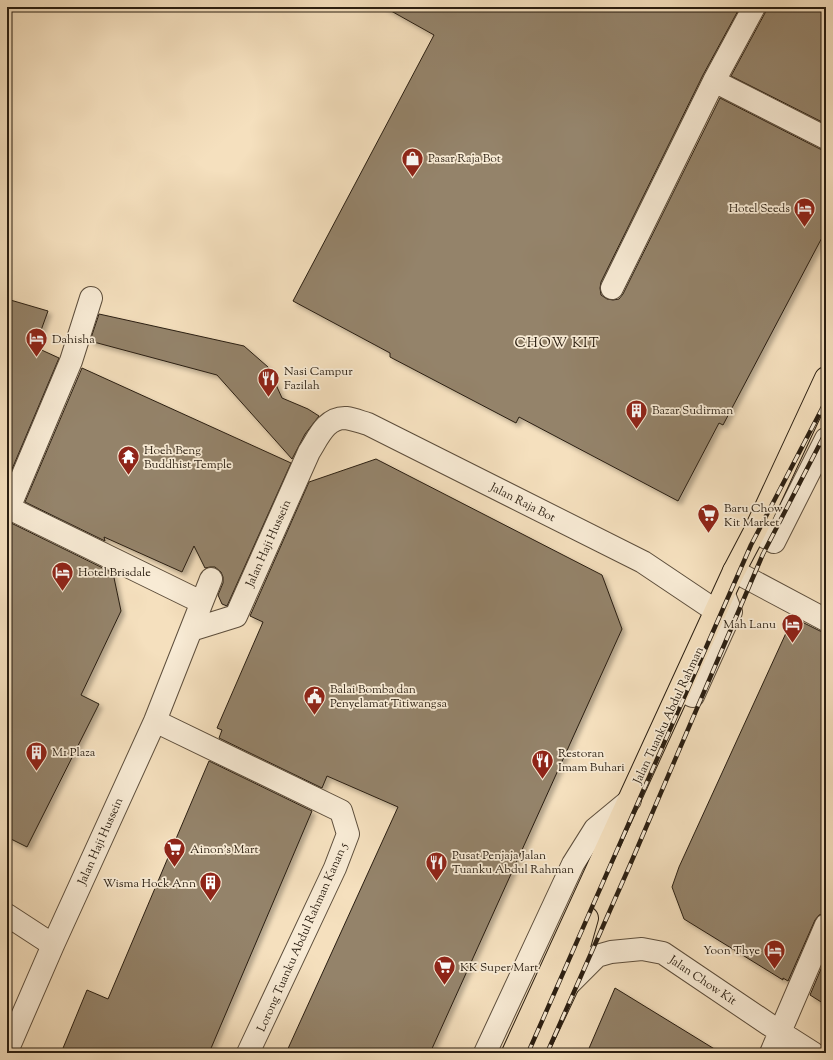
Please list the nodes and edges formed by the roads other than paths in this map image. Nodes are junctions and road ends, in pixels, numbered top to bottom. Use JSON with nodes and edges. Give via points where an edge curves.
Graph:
{"nodes":[{"id":1,"x":754,"y":7,"type":"edge"},
{"id":2,"x":714,"y":81,"type":"junction"},
{"id":3,"x":826,"y":138,"type":"edge"},
{"id":4,"x":612,"y":288,"type":"dead end"},
{"id":5,"x":91,"y":298,"type":"dead end"},
{"id":6,"x":826,"y":378,"type":"edge"},
{"id":7,"x":322,"y":430,"type":"joint"},
{"id":8,"x":826,"y":439,"type":"edge"},
{"id":9,"x":8,"y":508,"type":"edge"},
{"id":10,"x":755,"y":531,"type":"junction"},
{"id":11,"x":734,"y":571,"type":"junction"},
{"id":12,"x":211,"y":578,"type":"dead end"},
{"id":13,"x":201,"y":602,"type":"junction"},
{"id":14,"x":720,"y":603,"type":"junction"},
{"id":15,"x":826,"y":620,"type":"edge"},
{"id":16,"x":191,"y":630,"type":"junction"},
{"id":17,"x":155,"y":720,"type":"junction"},
{"id":18,"x":630,"y":800,"type":"junction"},
{"id":19,"x":606,"y":852,"type":"junction"},
{"id":20,"x":7,"y":915,"type":"edge"},
{"id":21,"x":826,"y":925,"type":"edge"},
{"id":22,"x":53,"y":944,"type":"junction"},
{"id":23,"x":568,"y":985,"type":"junction"},
{"id":24,"x":780,"y":1032,"type":"junction"},
{"id":25,"x":7,"y":1051,"type":"edge"},
{"id":26,"x":248,"y":1053,"type":"edge"},
{"id":27,"x":485,"y":1053,"type":"edge"},
{"id":28,"x":513,"y":1053,"type":"edge"},
{"id":29,"x":536,"y":1053,"type":"edge"},
{"id":30,"x":771,"y":1053,"type":"edge"},
{"id":31,"x":813,"y":1053,"type":"edge"}],
"edges":[{"from":1,"to":2,"type":"street"},
{"from":2,"to":3,"type":"street"},
{"from":2,"to":4,"type":"street"},
{"from":5,"to":9,"type":"street","via":[[71,361]]},
{"from":6,"to":10,"type":"main road","name":"Jalan Tuanku Abdul Rahman"},
{"from":7,"to":14,"type":"street","name":"Jalan Raja Bot","via":[[334,420],[346,418],[368,424]]},
{"from":7,"to":16,"type":"street","name":"Jalan Haji Hussein","via":[[309,452],[236,616]]},
{"from":8,"to":10,"type":"street","via":[[774,542]]},
{"from":9,"to":13,"type":"street"},
{"from":10,"to":11,"type":"main road","name":"Jalan Tuanku Abdul Rahman"},
{"from":11,"to":14,"type":"main road","name":"Jalan Tuanku Abdul Rahman"},
{"from":11,"to":15,"type":"street"},
{"from":12,"to":13,"type":"street","name":"Jalan Haji Hussein"},
{"from":13,"to":16,"type":"street","name":"Jalan Haji Hussein"},
{"from":14,"to":18,"type":"main road","name":"Jalan Tuanku Abdul Rahman"},
{"from":16,"to":17,"type":"street","name":"Jalan Haji Hussein"},
{"from":17,"to":22,"type":"street","name":"Jalan Haji Hussein"},
{"from":17,"to":26,"type":"street","name":"Lorong Tuanku Abdul Rahman Kanan 5","via":[[341,811],[348,834],[335,868]]},
{"from":18,"to":19,"type":"main road","name":"Jalan Tuanku Abdul Rahman"},
{"from":18,"to":27,"type":"street","via":[[595,829],[573,864]]},
{"from":19,"to":23,"type":"main road"},
{"from":19,"to":28,"type":"main road","name":"Jalan Tuanku Abdul Rahman"},
{"from":20,"to":22,"type":"street"},
{"from":21,"to":24,"type":"street"},
{"from":22,"to":25,"type":"street","name":"Jalan Haji Hussein"},
{"from":23,"to":24,"type":"street","name":"Jalan Chow Kit","via":[[597,956],[642,949],[663,953]]},
{"from":23,"to":29,"type":"main road"},
{"from":24,"to":30,"type":"street"},
{"from":24,"to":31,"type":"street","name":"Jalan Chow Kit"}]}
